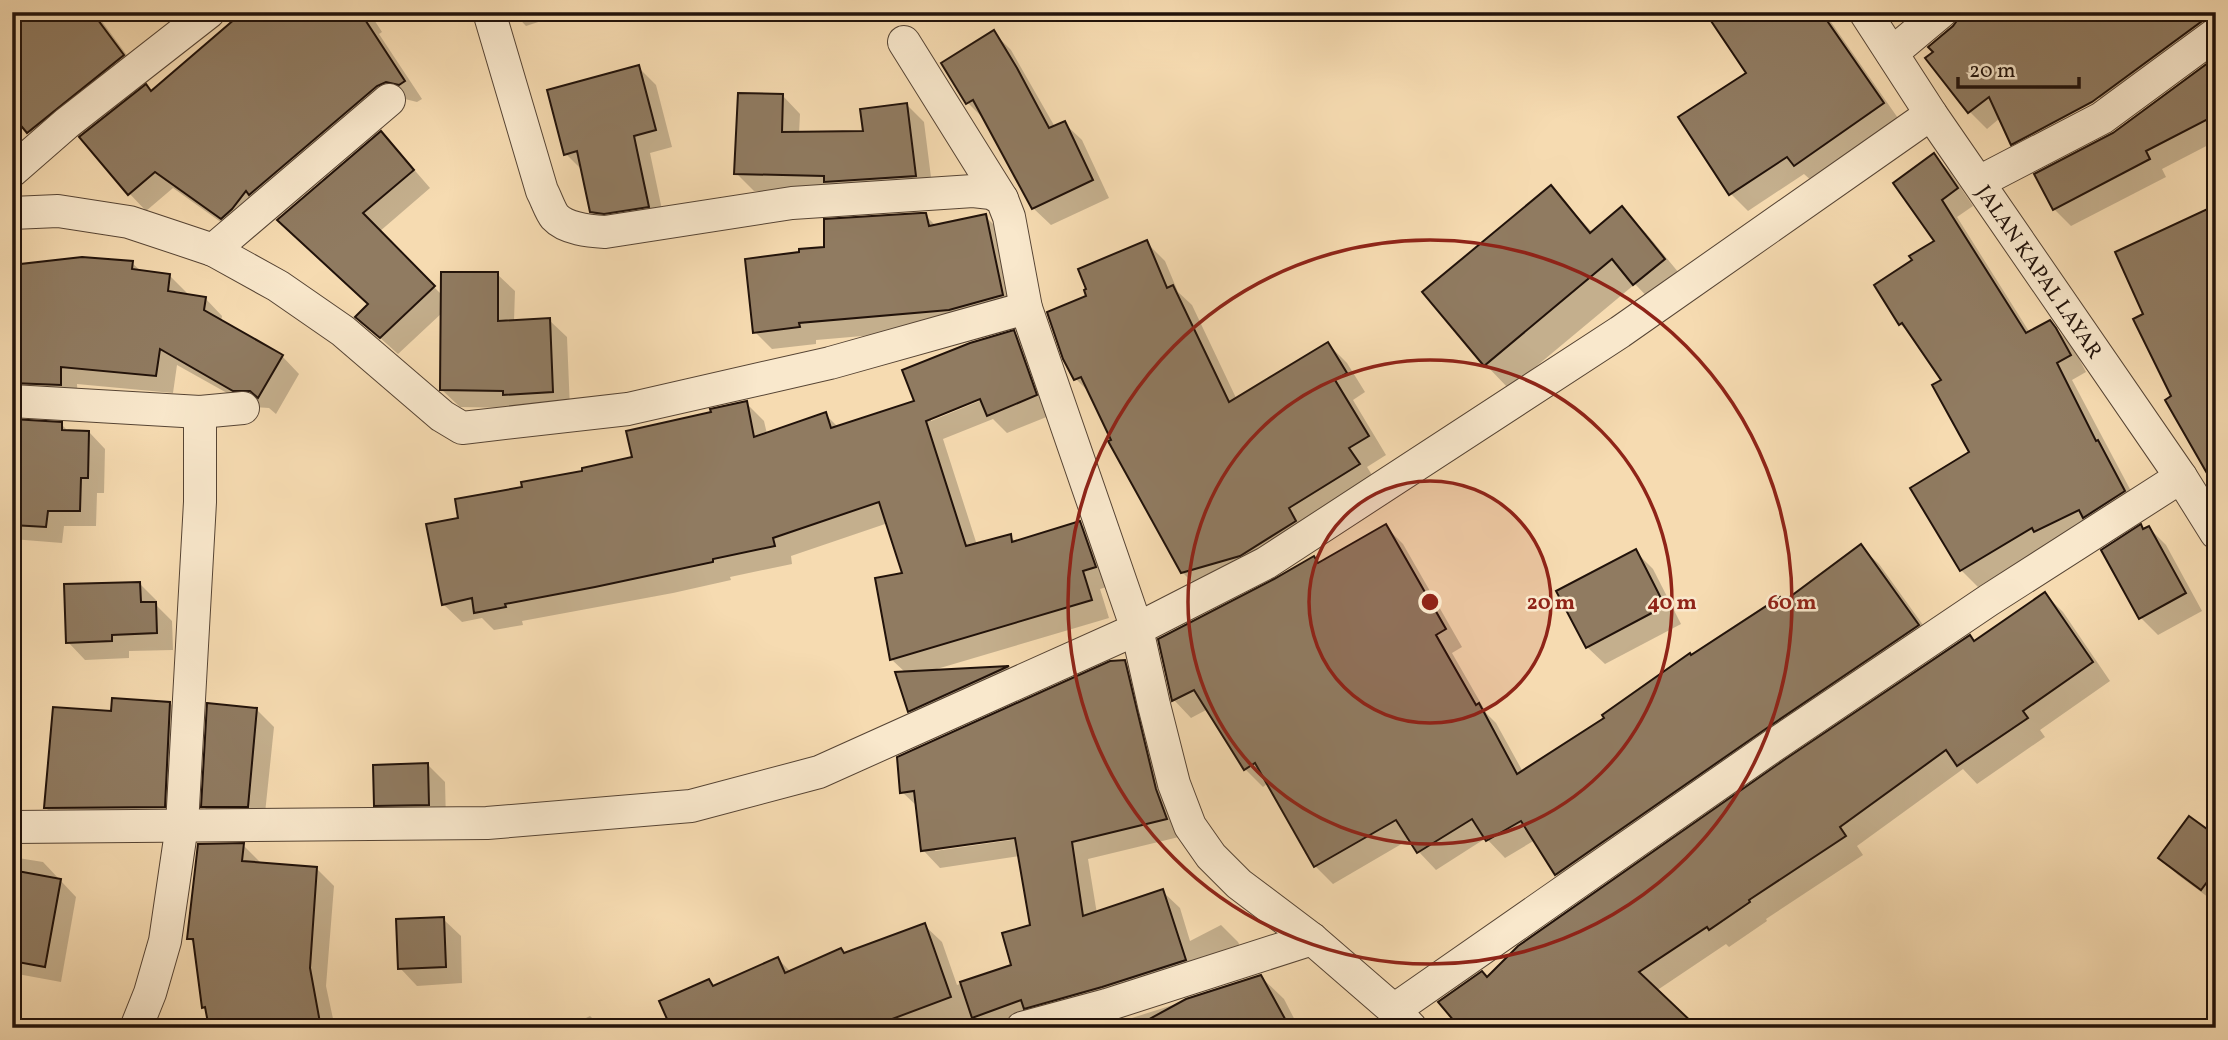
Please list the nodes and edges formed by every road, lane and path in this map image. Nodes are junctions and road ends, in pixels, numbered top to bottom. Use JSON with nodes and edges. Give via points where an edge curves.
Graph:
{"nodes":[{"id":1,"x":209,"y":12,"type":"edge"},
{"id":2,"x":489,"y":12,"type":"edge"},
{"id":3,"x":1865,"y":12,"type":"edge"},
{"id":4,"x":1941,"y":12,"type":"edge"},
{"id":5,"x":2216,"y":34,"type":"edge"},
{"id":6,"x":904,"y":42,"type":"dead end"},
{"id":7,"x":1892,"y":53,"type":"junction"},
{"id":8,"x":389,"y":100,"type":"dead end"},
{"id":9,"x":1931,"y":114,"type":"junction"},
{"id":10,"x":12,"y":171,"type":"edge"},
{"id":11,"x":1979,"y":182,"type":"junction"},
{"id":12,"x":1002,"y":199,"type":"junction"},
{"id":13,"x":12,"y":213,"type":"edge"},
{"id":14,"x":213,"y":250,"type":"junction"},
{"id":15,"x":1026,"y":308,"type":"junction"},
{"id":16,"x":12,"y":401,"type":"edge"},
{"id":17,"x":243,"y":408,"type":"dead end"},
{"id":18,"x":200,"y":412,"type":"junction"},
{"id":19,"x":2196,"y":483,"type":"edge"},
{"id":20,"x":2216,"y":533,"type":"edge"},
{"id":21,"x":1137,"y":629,"type":"junction"},
{"id":22,"x":182,"y":825,"type":"junction"},
{"id":23,"x":12,"y":827,"type":"edge"},
{"id":24,"x":1312,"y":939,"type":"junction"},
{"id":25,"x":1403,"y":1019,"type":"edge"},
{"id":26,"x":136,"y":1028,"type":"edge"},
{"id":27,"x":1022,"y":1028,"type":"edge"}],
"edges":[{"from":1,"to":10,"type":"street","via":[[66,122]]},
{"from":2,"to":12,"type":"street","via":[[542,191],[556,218],[576,228],[605,232],[792,202],[973,191]]},
{"from":3,"to":7,"type":"street","name":"JALAN KAPAL LAYAR"},
{"from":4,"to":7,"type":"street"},
{"from":5,"to":11,"type":"street","via":[[2102,118]]},
{"from":6,"to":12,"type":"street"},
{"from":7,"to":9,"type":"street","name":"JALAN KAPAL LAYAR"},
{"from":8,"to":14,"type":"street"},
{"from":9,"to":11,"type":"street","name":"JALAN KAPAL LAYAR"},
{"from":9,"to":21,"type":"street","via":[[1620,332],[1278,556]]},
{"from":11,"to":19,"type":"street","name":"JALAN KAPAL LAYAR"},
{"from":12,"to":15,"type":"street"},
{"from":13,"to":14,"type":"street","via":[[58,211],[130,222]]},
{"from":14,"to":15,"type":"street","via":[[278,286],[343,331],[462,428],[628,408],[830,363]]},
{"from":15,"to":21,"type":"street"},
{"from":16,"to":18,"type":"street"},
{"from":17,"to":18,"type":"street"},
{"from":18,"to":22,"type":"street","via":[[200,502]]},
{"from":19,"to":20,"type":"street","name":"JALAN KAPAL LAYAR"},
{"from":19,"to":25,"type":"street","via":[[1989,600],[1777,743]]},
{"from":21,"to":22,"type":"street","via":[[819,772],[691,806],[487,823]]},
{"from":21,"to":24,"type":"street","via":[[1174,784],[1190,826],[1239,884]]},
{"from":22,"to":23,"type":"street"},
{"from":22,"to":26,"type":"street","via":[[166,941]]},
{"from":24,"to":25,"type":"street"},
{"from":24,"to":27,"type":"street","via":[[1107,1006]]}]}
